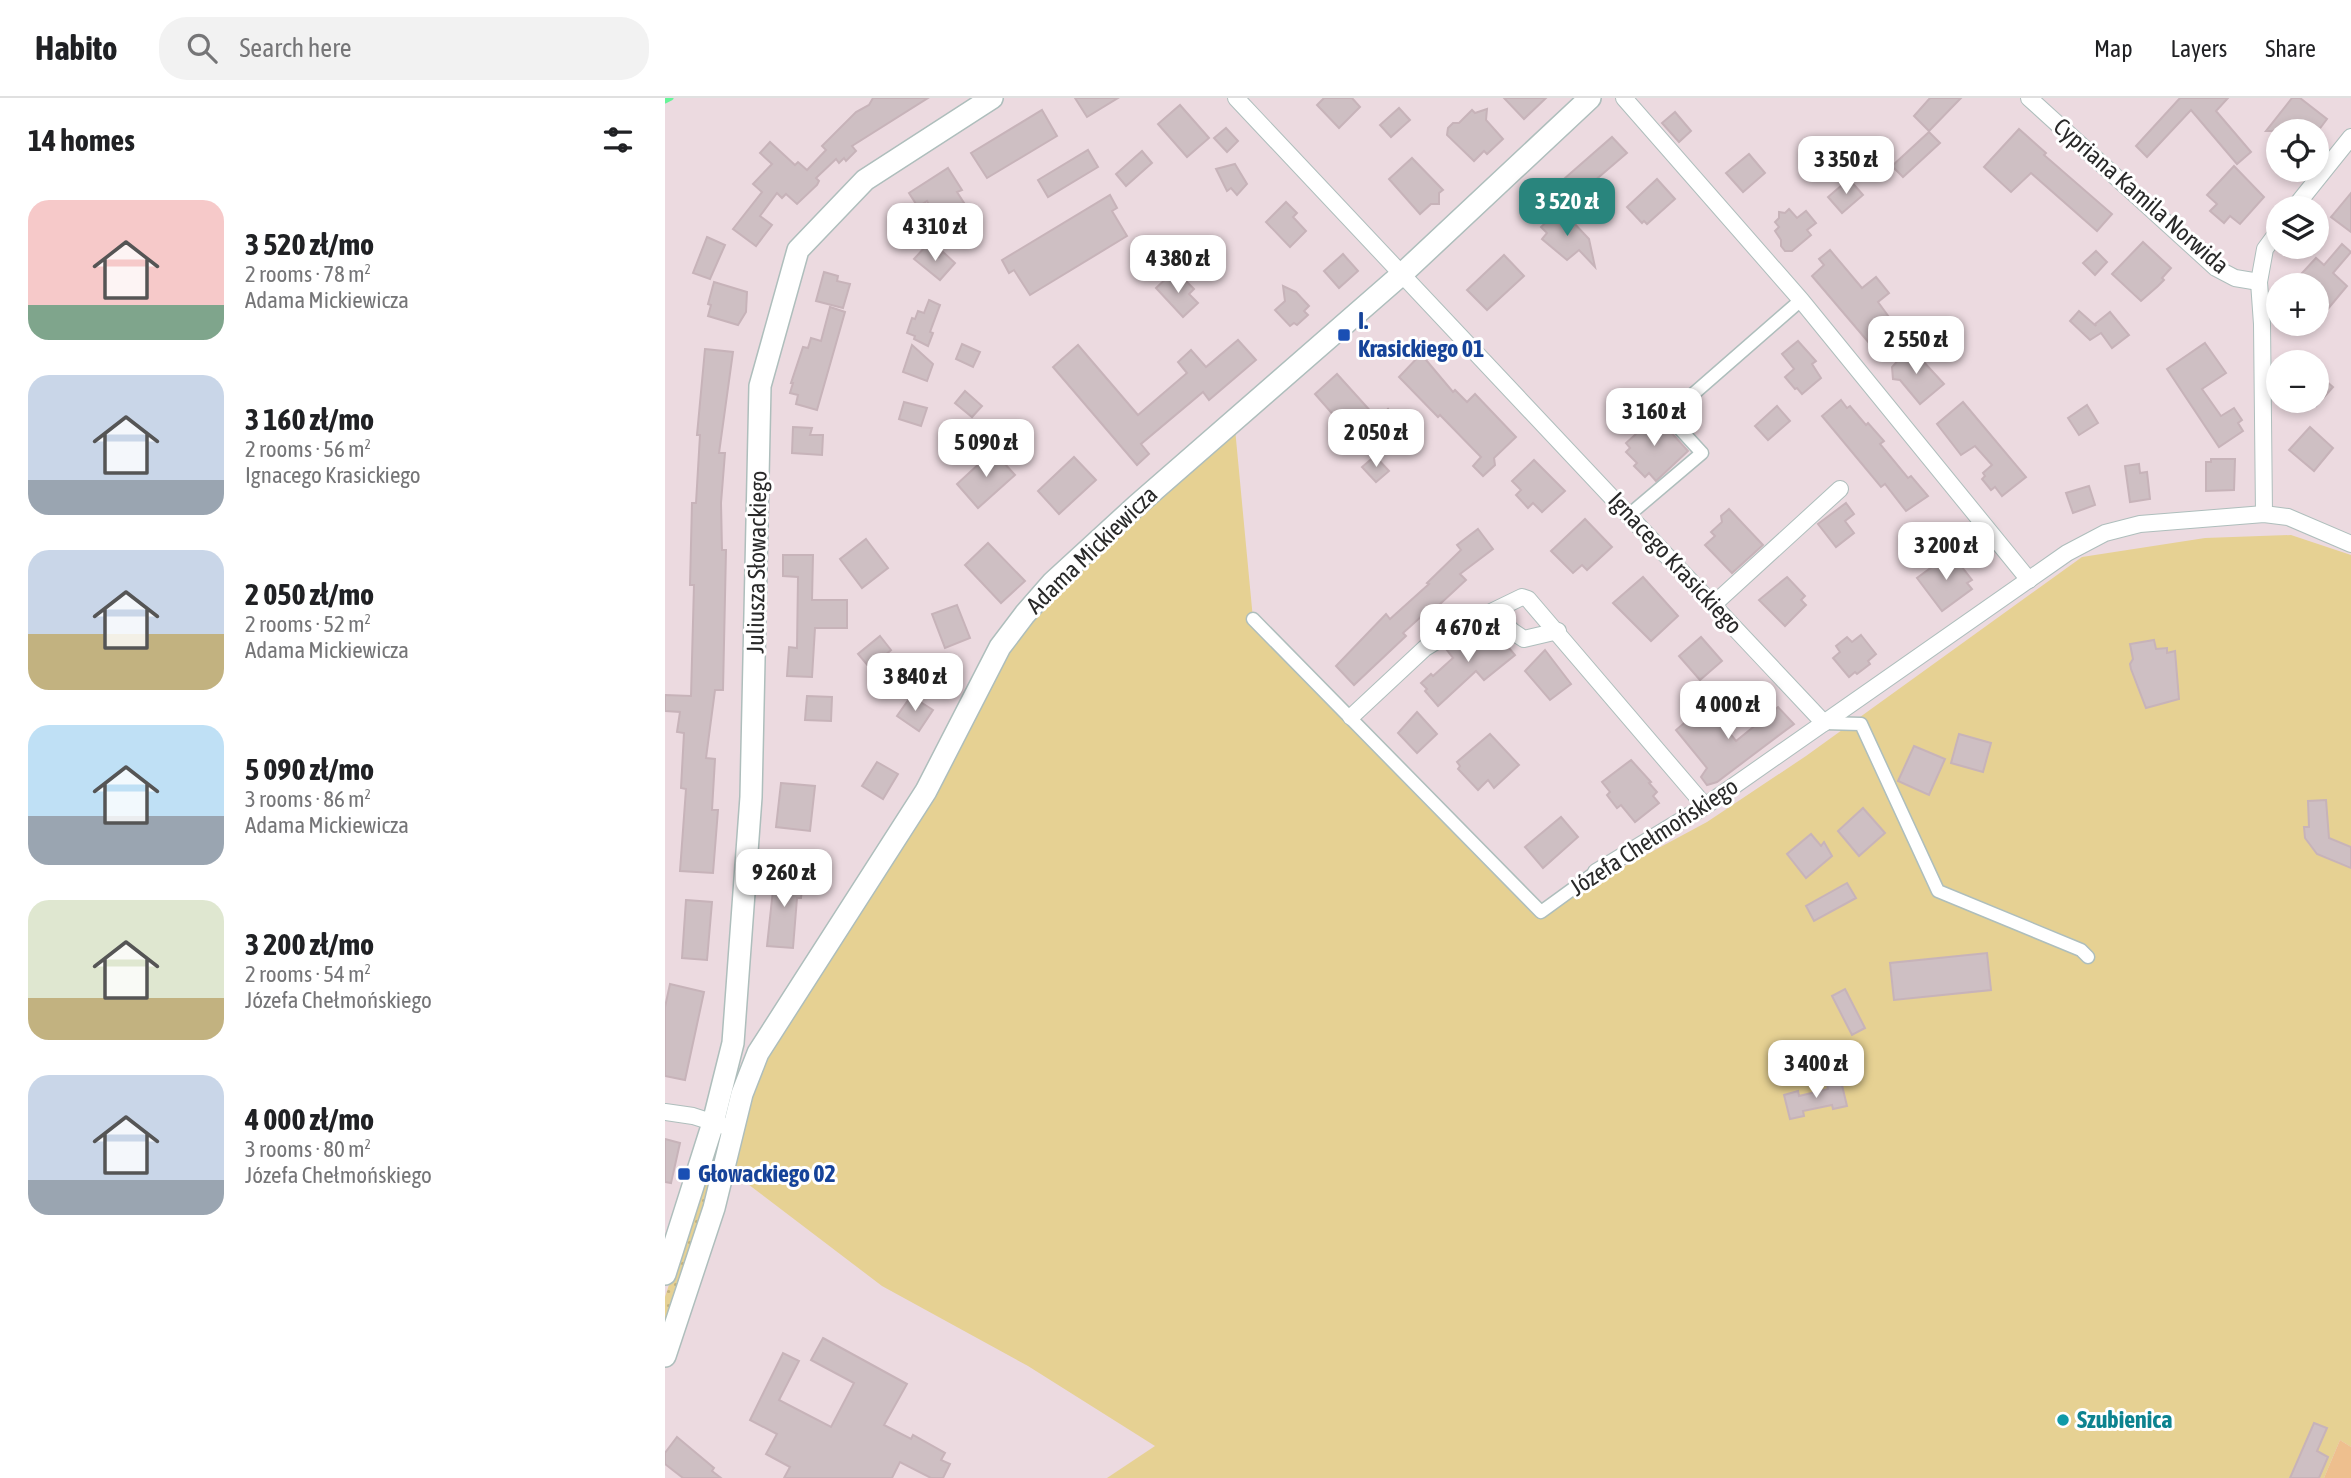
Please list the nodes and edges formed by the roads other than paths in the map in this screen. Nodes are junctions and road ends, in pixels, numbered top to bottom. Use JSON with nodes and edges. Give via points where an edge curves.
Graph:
{"nodes":[{"id":1,"x":992,"y":98,"type":"edge"},
{"id":2,"x":1237,"y":98,"type":"edge"},
{"id":3,"x":1590,"y":98,"type":"edge"},
{"id":4,"x":1624,"y":98,"type":"edge"},
{"id":5,"x":2029,"y":98,"type":"edge"},
{"id":6,"x":2351,"y":137,"type":"edge"},
{"id":7,"x":2304,"y":196,"type":"edge"},
{"id":8,"x":2266,"y":248,"type":"edge"},
{"id":9,"x":1402,"y":274,"type":"junction"},
{"id":10,"x":2259,"y":282,"type":"junction"},
{"id":11,"x":1801,"y":300,"type":"junction"},
{"id":12,"x":1840,"y":489,"type":"dead end"},
{"id":13,"x":1630,"y":514,"type":"junction"},
{"id":14,"x":2264,"y":514,"type":"junction"},
{"id":15,"x":2351,"y":544,"type":"edge"},
{"id":16,"x":2029,"y":580,"type":"junction"},
{"id":17,"x":1714,"y":604,"type":"junction"},
{"id":18,"x":1494,"y":611,"type":"junction"},
{"id":19,"x":1253,"y":619,"type":"dead end"},
{"id":20,"x":1557,"y":631,"type":"junction"},
{"id":21,"x":1351,"y":717,"type":"junction"},
{"id":22,"x":1824,"y":723,"type":"junction"},
{"id":23,"x":1705,"y":806,"type":"junction"},
{"id":24,"x":1597,"y":872,"type":"joint"},
{"id":25,"x":2088,"y":957,"type":"dead end"},
{"id":26,"x":733,"y":1044,"type":"junction"},
{"id":27,"x":758,"y":1054,"type":"junction"},
{"id":28,"x":665,"y":1112,"type":"edge"},
{"id":29,"x":723,"y":1126,"type":"junction"},
{"id":30,"x":665,"y":1274,"type":"edge"},
{"id":31,"x":665,"y":1356,"type":"edge"}],
"edges":[{"from":1,"to":26,"type":"street","name":"Juliusza Słowackiego","via":[[865,180],[808,238],[799,250],[768,355],[761,386],[751,776]]},
{"from":2,"to":9,"type":"street","name":"Ignacego Krasickiego"},
{"from":3,"to":9,"type":"street","name":"Adama Mickiewicza"},
{"from":4,"to":11,"type":"street"},
{"from":5,"to":10,"type":"street","name":"Cypriana Kamila Norwida","via":[[2216,268],[2235,278]]},
{"from":6,"to":7,"type":"street"},
{"from":8,"to":10,"type":"street"},
{"from":9,"to":13,"type":"street","name":"Ignacego Krasickiego"},
{"from":9,"to":27,"type":"street","name":"Adama Mickiewicza","via":[[1165,479],[1053,582],[1025,614],[1000,648],[926,791]]},
{"from":10,"to":14,"type":"street"},
{"from":11,"to":13,"type":"street","via":[[1668,416],[1702,453]]},
{"from":11,"to":16,"type":"street"},
{"from":12,"to":17,"type":"street"},
{"from":13,"to":17,"type":"street","name":"Ignacego Krasickiego"},
{"from":14,"to":15,"type":"street","name":"Józefa Chełmońskiego","via":[[2288,517]]},
{"from":14,"to":16,"type":"street","name":"Józefa Chełmońskiego","via":[[2140,524],[2105,533]]},
{"from":16,"to":22,"type":"street","name":"Józefa Chełmońskiego"},
{"from":17,"to":22,"type":"street","name":"Ignacego Krasickiego"},
{"from":18,"to":20,"type":"street","via":[[1524,639]]},
{"from":18,"to":20,"type":"street","via":[[1522,597]]},
{"from":18,"to":21,"type":"street","via":[[1425,648]]},
{"from":19,"to":21,"type":"street","name":"Józefa Chełmońskiego"},
{"from":20,"to":23,"type":"street"},
{"from":21,"to":24,"type":"street","name":"Józefa Chełmońskiego","via":[[1541,912]]},
{"from":22,"to":23,"type":"street","name":"Józefa Chełmońskiego"},
{"from":22,"to":25,"type":"street","via":[[1861,724],[1938,891],[2081,950]]},
{"from":23,"to":24,"type":"street","name":"Józefa Chełmońskiego"},
{"from":26,"to":27,"type":"street","via":[[742,1058]]},
{"from":26,"to":29,"type":"street","name":"Juliusza Słowackiego"},
{"from":27,"to":29,"type":"street","name":"Adama Mickiewicza"},
{"from":28,"to":29,"type":"street"},
{"from":29,"to":30,"type":"street","name":"Adama Mickiewicza"},
{"from":29,"to":31,"type":"street","name":"Adama Mickiewicza","via":[[714,1208]]}]}
